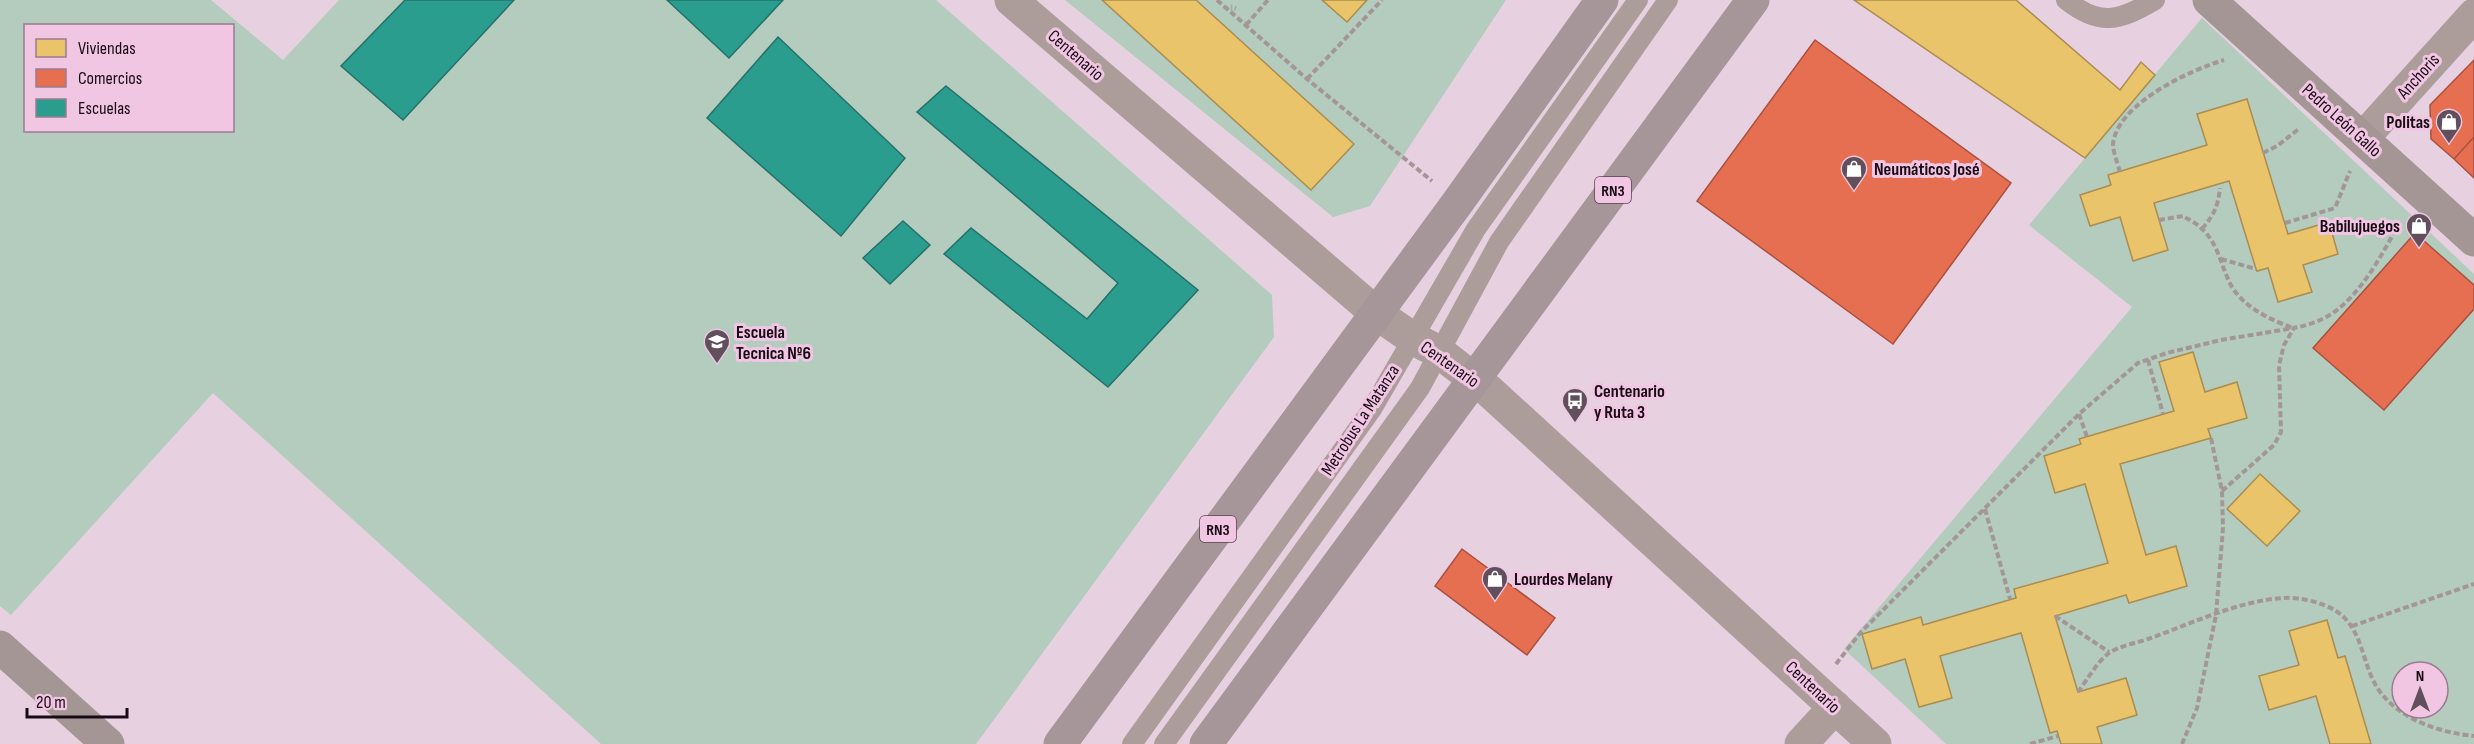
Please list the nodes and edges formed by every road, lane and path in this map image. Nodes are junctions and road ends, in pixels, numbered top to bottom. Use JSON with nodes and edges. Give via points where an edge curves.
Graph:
{"nodes":[{"id":1,"x":1011,"y":0,"type":"edge"},
{"id":2,"x":1217,"y":0,"type":"edge"},
{"id":3,"x":1268,"y":0,"type":"edge"},
{"id":4,"x":1382,"y":0,"type":"edge"},
{"id":5,"x":1602,"y":0,"type":"edge"},
{"id":6,"x":1638,"y":0,"type":"edge"},
{"id":7,"x":1668,"y":0,"type":"edge"},
{"id":8,"x":1753,"y":0,"type":"edge"},
{"id":9,"x":2066,"y":0,"type":"edge"},
{"id":10,"x":2154,"y":0,"type":"edge"},
{"id":11,"x":2209,"y":0,"type":"edge"},
{"id":12,"x":2474,"y":15,"type":"edge"},
{"id":13,"x":1246,"y":25,"type":"junction"},
{"id":14,"x":2261,"y":49,"type":"junction"},
{"id":15,"x":1307,"y":79,"type":"junction"},
{"id":16,"x":2322,"y":102,"type":"junction"},
{"id":17,"x":2363,"y":138,"type":"junction"},
{"id":18,"x":2263,"y":153,"type":"dead end"},
{"id":19,"x":2120,"y":172,"type":"dead end"},
{"id":20,"x":2220,"y":188,"type":"dead end"},
{"id":21,"x":2418,"y":188,"type":"junction"},
{"id":22,"x":1458,"y":202,"type":"junction"},
{"id":23,"x":2159,"y":220,"type":"dead end"},
{"id":24,"x":2285,"y":223,"type":"dead end"},
{"id":25,"x":2202,"y":229,"type":"junction"},
{"id":26,"x":2474,"y":240,"type":"edge"},
{"id":27,"x":2220,"y":259,"type":"junction"},
{"id":28,"x":2256,"y":269,"type":"dead end"},
{"id":29,"x":1376,"y":313,"type":"junction"},
{"id":30,"x":2294,"y":328,"type":"junction"},
{"id":31,"x":1426,"y":345,"type":"junction"},
{"id":32,"x":2148,"y":360,"type":"junction"},
{"id":33,"x":1473,"y":379,"type":"junction"},
{"id":34,"x":2079,"y":414,"type":"junction"},
{"id":35,"x":2163,"y":414,"type":"dead end"},
{"id":36,"x":2087,"y":437,"type":"dead end"},
{"id":37,"x":2211,"y":438,"type":"dead end"},
{"id":38,"x":2222,"y":491,"type":"junction"},
{"id":39,"x":1985,"y":508,"type":"junction"},
{"id":40,"x":2474,"y":584,"type":"edge"},
{"id":41,"x":2010,"y":599,"type":"dead end"},
{"id":42,"x":2216,"y":615,"type":"junction"},
{"id":43,"x":2055,"y":616,"type":"dead end"},
{"id":44,"x":2352,"y":626,"type":"junction"},
{"id":45,"x":0,"y":647,"type":"edge"},
{"id":46,"x":2109,"y":652,"type":"junction"},
{"id":47,"x":2078,"y":692,"type":"dead end"},
{"id":48,"x":1826,"y":698,"type":"junction"},
{"id":49,"x":2058,"y":736,"type":"dead end"},
{"id":50,"x":2474,"y":736,"type":"edge"},
{"id":51,"x":108,"y":744,"type":"edge"},
{"id":52,"x":1060,"y":744,"type":"edge"},
{"id":53,"x":1132,"y":744,"type":"edge"},
{"id":54,"x":1164,"y":744,"type":"edge"},
{"id":55,"x":1206,"y":744,"type":"edge"},
{"id":56,"x":1801,"y":744,"type":"edge"},
{"id":57,"x":1875,"y":744,"type":"edge"},
{"id":58,"x":2030,"y":744,"type":"edge"},
{"id":59,"x":2182,"y":744,"type":"edge"},
{"id":60,"x":2188,"y":744,"type":"edge"}],
"edges":[{"from":1,"to":29,"type":"street","name":"Centenario"},
{"from":2,"to":13,"type":"path"},
{"from":3,"to":13,"type":"path"},
{"from":4,"to":15,"type":"path"},
{"from":5,"to":22,"type":"highway","number":"RN3"},
{"from":6,"to":31,"type":"lane","name":"Metrobus La Matanza","via":[[1476,229]]},
{"from":7,"to":31,"type":"lane","name":"Metrobus La Matanza"},
{"from":8,"to":33,"type":"highway","number":"RN3"},
{"from":9,"to":10,"type":"lane","via":[[2083,14],[2101,17],[2126,17]]},
{"from":11,"to":14,"type":"street","name":"Pedro León Gallo"},
{"from":12,"to":17,"type":"street","name":"Anchoris"},
{"from":13,"to":15,"type":"path"},
{"from":14,"to":16,"type":"street","name":"Pedro León Gallo"},
{"from":14,"to":19,"type":"path","via":[[2209,64],[2164,86],[2134,110],[2120,126],[2113,145]]},
{"from":15,"to":22,"type":"path"},
{"from":16,"to":17,"type":"street","name":"Pedro León Gallo"},
{"from":16,"to":18,"type":"path","via":[[2289,137]]},
{"from":17,"to":21,"type":"street","name":"Pedro León Gallo"},
{"from":17,"to":24,"type":"path","via":[[2335,208]]},
{"from":20,"to":25,"type":"path","via":[[2214,216]]},
{"from":21,"to":26,"type":"street","name":"Pedro León Gallo"},
{"from":21,"to":30,"type":"path","via":[[2381,256],[2355,290],[2337,310],[2314,323]]},
{"from":22,"to":29,"type":"highway","number":"RN3"},
{"from":23,"to":25,"type":"path","via":[[2183,216]]},
{"from":25,"to":27,"type":"path"},
{"from":27,"to":28,"type":"path"},
{"from":27,"to":30,"type":"path","via":[[2243,300],[2271,320]]},
{"from":29,"to":31,"type":"street","name":"Centenario"},
{"from":29,"to":52,"type":"highway","number":"RN3"},
{"from":30,"to":32,"type":"path","via":[[2221,340]]},
{"from":30,"to":38,"type":"path","via":[[2279,365],[2281,432],[2274,445]]},
{"from":31,"to":33,"type":"street","name":"Centenario"},
{"from":31,"to":53,"type":"lane","name":"Metrobus La Matanza","via":[[1372,409]]},
{"from":31,"to":54,"type":"lane","name":"Metrobus La Matanza","via":[[1420,387]]},
{"from":32,"to":34,"type":"path","via":[[2138,363]]},
{"from":32,"to":35,"type":"path"},
{"from":33,"to":48,"type":"street","name":"Centenario"},
{"from":33,"to":55,"type":"highway","number":"RN3"},
{"from":34,"to":36,"type":"path"},
{"from":34,"to":39,"type":"path"},
{"from":37,"to":38,"type":"path"},
{"from":38,"to":42,"type":"path"},
{"from":39,"to":41,"type":"path"},
{"from":39,"to":48,"type":"path","via":[[1861,632]]},
{"from":40,"to":44,"type":"path"},
{"from":42,"to":44,"type":"path","via":[[2284,598],[2317,602],[2336,611]]},
{"from":42,"to":46,"type":"path"},
{"from":42,"to":59,"type":"path","via":[[2197,708]]},
{"from":43,"to":46,"type":"path"},
{"from":44,"to":50,"type":"path","via":[[2372,678],[2386,700],[2415,720],[2451,733]]},
{"from":45,"to":51,"type":"street"},
{"from":46,"to":47,"type":"path"},
{"from":48,"to":56,"type":"street"},
{"from":48,"to":57,"type":"street","name":"Centenario"},
{"from":49,"to":58,"type":"path"},
{"from":59,"to":60,"type":"path"}]}
